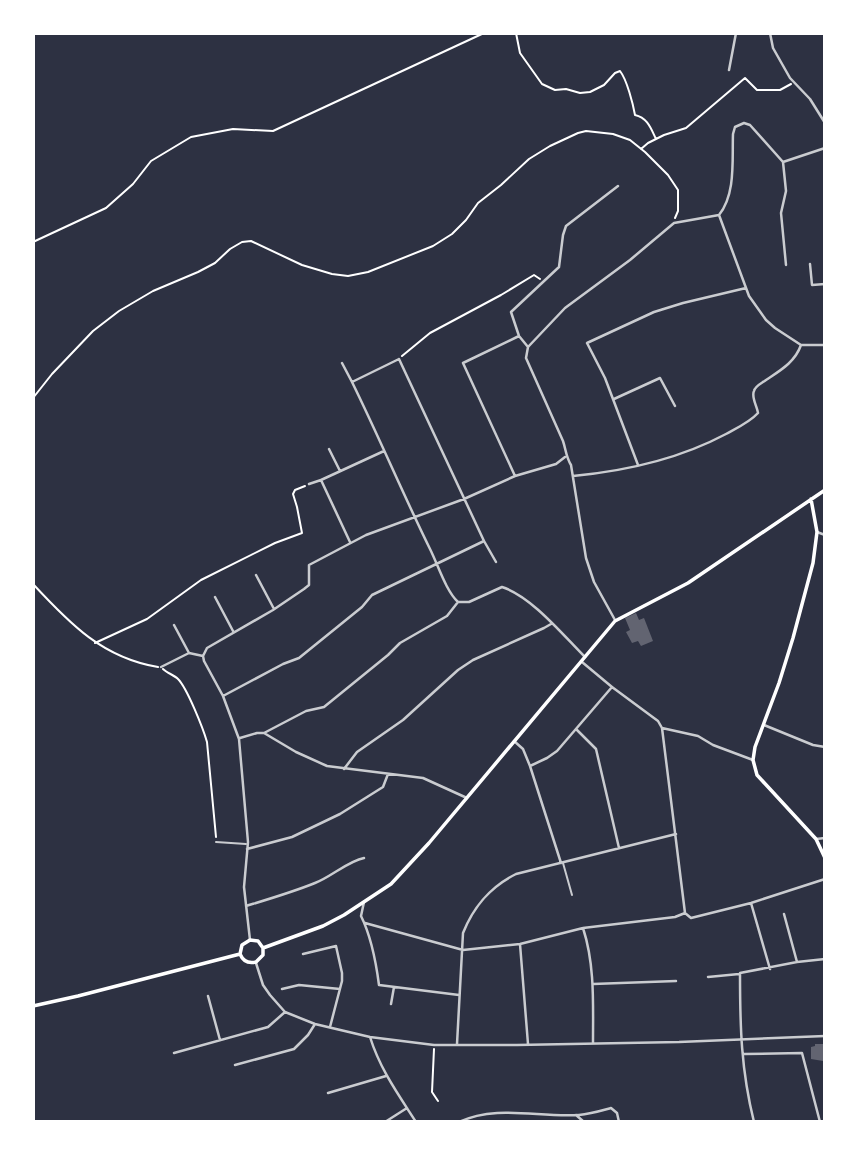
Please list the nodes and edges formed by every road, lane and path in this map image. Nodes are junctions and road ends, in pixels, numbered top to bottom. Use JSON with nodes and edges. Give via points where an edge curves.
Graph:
{"nodes":[{"id":1,"x":484,"y":33,"type":"edge"},
{"id":2,"x":516,"y":33,"type":"edge"},
{"id":3,"x":736,"y":33,"type":"edge"},
{"id":4,"x":770,"y":33,"type":"edge"},
{"id":5,"x":729,"y":70,"type":"dead end"},
{"id":6,"x":796,"y":83,"type":"junction"},
{"id":7,"x":825,"y":122,"type":"edge"},
{"id":8,"x":656,"y":139,"type":"junction"},
{"id":9,"x":825,"y":148,"type":"edge"},
{"id":10,"x":641,"y":149,"type":"junction"},
{"id":11,"x":783,"y":162,"type":"junction"},
{"id":12,"x":618,"y":186,"type":"dead end"},
{"id":13,"x":719,"y":215,"type":"junction"},
{"id":14,"x":674,"y":223,"type":"junction"},
{"id":15,"x":33,"y":242,"type":"edge"},
{"id":16,"x":810,"y":264,"type":"dead end"},
{"id":17,"x":786,"y":265,"type":"dead end"},
{"id":18,"x":543,"y":282,"type":"junction"},
{"id":19,"x":825,"y":284,"type":"edge"},
{"id":20,"x":746,"y":288,"type":"junction"},
{"id":21,"x":519,"y":336,"type":"junction"},
{"id":22,"x":802,"y":345,"type":"junction"},
{"id":23,"x":825,"y":345,"type":"edge"},
{"id":24,"x":528,"y":347,"type":"junction"},
{"id":25,"x":399,"y":359,"type":"junction"},
{"id":26,"x":342,"y":363,"type":"dead end"},
{"id":27,"x":352,"y":382,"type":"junction"},
{"id":28,"x":33,"y":398,"type":"edge"},
{"id":29,"x":614,"y":399,"type":"junction"},
{"id":30,"x":675,"y":406,"type":"dead end"},
{"id":31,"x":329,"y":449,"type":"dead end"},
{"id":32,"x":384,"y":451,"type":"junction"},
{"id":33,"x":565,"y":457,"type":"junction"},
{"id":34,"x":638,"y":466,"type":"junction"},
{"id":35,"x":340,"y":471,"type":"junction"},
{"id":36,"x":515,"y":476,"type":"junction"},
{"id":37,"x":573,"y":476,"type":"junction"},
{"id":38,"x":321,"y":480,"type":"junction"},
{"id":39,"x":309,"y":484,"type":"joint"},
{"id":40,"x":825,"y":490,"type":"edge"},
{"id":41,"x":464,"y":499,"type":"junction"},
{"id":42,"x":811,"y":499,"type":"junction"},
{"id":43,"x":414,"y":517,"type":"junction"},
{"id":44,"x":817,"y":532,"type":"junction"},
{"id":45,"x":825,"y":535,"type":"edge"},
{"id":46,"x":484,"y":541,"type":"junction"},
{"id":47,"x":350,"y":542,"type":"junction"},
{"id":48,"x":496,"y":562,"type":"dead end"},
{"id":49,"x":437,"y":564,"type":"junction"},
{"id":50,"x":256,"y":575,"type":"dead end"},
{"id":51,"x":33,"y":584,"type":"edge"},
{"id":52,"x":215,"y":597,"type":"dead end"},
{"id":53,"x":458,"y":602,"type":"junction"},
{"id":54,"x":274,"y":609,"type":"junction"},
{"id":55,"x":615,"y":621,"type":"junction"},
{"id":56,"x":552,"y":623,"type":"junction"},
{"id":57,"x":174,"y":625,"type":"dead end"},
{"id":58,"x":233,"y":632,"type":"junction"},
{"id":59,"x":95,"y":643,"type":"junction"},
{"id":60,"x":189,"y":653,"type":"junction"},
{"id":61,"x":203,"y":656,"type":"junction"},
{"id":62,"x":585,"y":657,"type":"junction"},
{"id":63,"x":581,"y":662,"type":"junction"},
{"id":64,"x":161,"y":667,"type":"junction"},
{"id":65,"x":612,"y":687,"type":"junction"},
{"id":66,"x":223,"y":696,"type":"junction"},
{"id":67,"x":764,"y":725,"type":"junction"},
{"id":68,"x":662,"y":728,"type":"junction"},
{"id":69,"x":576,"y":729,"type":"junction"},
{"id":70,"x":264,"y":733,"type":"junction"},
{"id":71,"x":239,"y":739,"type":"junction"},
{"id":72,"x":514,"y":741,"type":"junction"},
{"id":73,"x":825,"y":747,"type":"edge"},
{"id":74,"x":753,"y":760,"type":"junction"},
{"id":75,"x":530,"y":766,"type":"junction"},
{"id":76,"x":344,"y":769,"type":"junction"},
{"id":77,"x":388,"y":774,"type":"junction"},
{"id":78,"x":467,"y":798,"type":"junction"},
{"id":79,"x":676,"y":834,"type":"junction"},
{"id":80,"x":825,"y":838,"type":"edge"},
{"id":81,"x":816,"y":839,"type":"junction"},
{"id":82,"x":216,"y":842,"type":"joint"},
{"id":83,"x":247,"y":846,"type":"junction"},
{"id":84,"x":619,"y":849,"type":"junction"},
{"id":85,"x":364,"y":858,"type":"dead end"},
{"id":86,"x":825,"y":858,"type":"edge"},
{"id":87,"x":562,"y":863,"type":"junction"},
{"id":88,"x":825,"y":879,"type":"edge"},
{"id":89,"x":572,"y":895,"type":"dead end"},
{"id":90,"x":364,"y":902,"type":"junction"},
{"id":91,"x":751,"y":903,"type":"junction"},
{"id":92,"x":246,"y":906,"type":"junction"},
{"id":93,"x":685,"y":913,"type":"junction"},
{"id":94,"x":784,"y":914,"type":"dead end"},
{"id":95,"x":365,"y":923,"type":"junction"},
{"id":96,"x":583,"y":928,"type":"junction"},
{"id":97,"x":250,"y":940,"type":"junction"},
{"id":98,"x":520,"y":944,"type":"junction"},
{"id":99,"x":263,"y":948,"type":"junction"},
{"id":100,"x":463,"y":950,"type":"junction"},
{"id":101,"x":240,"y":954,"type":"junction"},
{"id":102,"x":303,"y":954,"type":"dead end"},
{"id":103,"x":825,"y":959,"type":"edge"},
{"id":104,"x":256,"y":962,"type":"junction"},
{"id":105,"x":797,"y":962,"type":"junction"},
{"id":106,"x":770,"y":968,"type":"junction"},
{"id":107,"x":740,"y":974,"type":"junction"},
{"id":108,"x":708,"y":977,"type":"dead end"},
{"id":109,"x":676,"y":981,"type":"dead end"},
{"id":110,"x":593,"y":984,"type":"junction"},
{"id":111,"x":394,"y":987,"type":"junction"},
{"id":112,"x":282,"y":989,"type":"dead end"},
{"id":113,"x":340,"y":989,"type":"junction"},
{"id":114,"x":459,"y":995,"type":"junction"},
{"id":115,"x":208,"y":996,"type":"dead end"},
{"id":116,"x":391,"y":1004,"type":"dead end"},
{"id":117,"x":33,"y":1006,"type":"edge"},
{"id":118,"x":285,"y":1012,"type":"junction"},
{"id":119,"x":315,"y":1024,"type":"junction"},
{"id":120,"x":330,"y":1027,"type":"junction"},
{"id":121,"x":825,"y":1036,"type":"edge"},
{"id":122,"x":370,"y":1037,"type":"junction"},
{"id":123,"x":220,"y":1040,"type":"junction"},
{"id":124,"x":740,"y":1040,"type":"junction"},
{"id":125,"x":593,"y":1042,"type":"junction"},
{"id":126,"x":457,"y":1044,"type":"junction"},
{"id":127,"x":528,"y":1044,"type":"junction"},
{"id":128,"x":434,"y":1045,"type":"junction"},
{"id":129,"x":174,"y":1053,"type":"dead end"},
{"id":130,"x":742,"y":1054,"type":"junction"},
{"id":131,"x":235,"y":1065,"type":"dead end"},
{"id":132,"x":386,"y":1076,"type":"junction"},
{"id":133,"x":328,"y":1093,"type":"dead end"},
{"id":134,"x":438,"y":1101,"type":"dead end"},
{"id":135,"x":407,"y":1108,"type":"junction"},
{"id":136,"x":576,"y":1115,"type":"junction"},
{"id":137,"x":385,"y":1122,"type":"edge"},
{"id":138,"x":416,"y":1122,"type":"edge"},
{"id":139,"x":459,"y":1122,"type":"edge"},
{"id":140,"x":584,"y":1122,"type":"edge"},
{"id":141,"x":619,"y":1122,"type":"edge"},
{"id":142,"x":754,"y":1122,"type":"edge"},
{"id":143,"x":820,"y":1122,"type":"edge"}],
"edges":[{"from":1,"to":15,"type":"path","via":[[273,131],[233,129],[191,137],[151,161],[106,208]]},
{"from":2,"to":8,"type":"path","via":[[520,53],[542,84],[555,90],[590,92],[620,71],[635,115],[649,123]]},
{"from":3,"to":5,"type":"street"},
{"from":4,"to":6,"type":"street","via":[[773,48]]},
{"from":6,"to":7,"type":"street"},
{"from":6,"to":8,"type":"path","via":[[780,90],[757,90],[745,78],[686,128]]},
{"from":8,"to":10,"type":"path"},
{"from":9,"to":11,"type":"street"},
{"from":10,"to":14,"type":"path","via":[[678,190]]},
{"from":10,"to":28,"type":"path","via":[[606,132],[570,136],[529,159],[478,203],[452,234],[368,272],[332,274],[251,241],[242,242],[198,272],[153,291],[93,331]]},
{"from":11,"to":13,"type":"street","via":[[750,125],[735,127],[730,192]]},
{"from":11,"to":17,"type":"street"},
{"from":12,"to":18,"type":"street","via":[[566,226],[559,267]]},
{"from":13,"to":14,"type":"street"},
{"from":13,"to":20,"type":"street"},
{"from":14,"to":24,"type":"street","via":[[565,308]]},
{"from":16,"to":19,"type":"street","via":[[812,285]]},
{"from":18,"to":21,"type":"street","via":[[510,312]]},
{"from":18,"to":25,"type":"path","via":[[531,276],[430,333]]},
{"from":20,"to":22,"type":"street","via":[[766,320]]},
{"from":20,"to":29,"type":"street","via":[[654,312],[587,343]]},
{"from":21,"to":24,"type":"street"},
{"from":21,"to":36,"type":"street","via":[[463,363]]},
{"from":22,"to":23,"type":"street"},
{"from":22,"to":34,"type":"street","via":[[794,359],[754,391],[755,416],[689,452]]},
{"from":24,"to":33,"type":"street","via":[[526,358],[563,441]]},
{"from":25,"to":27,"type":"street"},
{"from":25,"to":41,"type":"street"},
{"from":26,"to":27,"type":"street"},
{"from":27,"to":32,"type":"street"},
{"from":29,"to":30,"type":"street","via":[[660,378]]},
{"from":29,"to":34,"type":"street"},
{"from":31,"to":35,"type":"street"},
{"from":32,"to":35,"type":"street"},
{"from":32,"to":43,"type":"street"},
{"from":33,"to":36,"type":"street"},
{"from":33,"to":37,"type":"street"},
{"from":34,"to":37,"type":"street"},
{"from":35,"to":38,"type":"street"},
{"from":36,"to":41,"type":"street"},
{"from":37,"to":55,"type":"street","via":[[586,558]]},
{"from":38,"to":39,"type":"street"},
{"from":38,"to":47,"type":"street"},
{"from":39,"to":59,"type":"path","via":[[293,494],[302,533],[201,580],[147,620]]},
{"from":40,"to":42,"type":"main road"},
{"from":41,"to":43,"type":"street"},
{"from":41,"to":46,"type":"street"},
{"from":42,"to":44,"type":"main road"},
{"from":42,"to":55,"type":"main road","via":[[688,583]]},
{"from":43,"to":47,"type":"street"},
{"from":43,"to":49,"type":"street"},
{"from":44,"to":45,"type":"street"},
{"from":44,"to":67,"type":"main road","via":[[793,638]]},
{"from":46,"to":48,"type":"street"},
{"from":46,"to":49,"type":"street"},
{"from":47,"to":54,"type":"street","via":[[309,565],[309,585]]},
{"from":49,"to":53,"type":"street"},
{"from":49,"to":66,"type":"street","via":[[372,595],[299,658]]},
{"from":50,"to":54,"type":"street"},
{"from":51,"to":59,"type":"path"},
{"from":52,"to":58,"type":"street"},
{"from":53,"to":56,"type":"street","via":[[469,602],[502,587]]},
{"from":53,"to":70,"type":"street","via":[[447,616],[400,643],[324,707]]},
{"from":54,"to":58,"type":"street"},
{"from":55,"to":62,"type":"main road"},
{"from":56,"to":62,"type":"street"},
{"from":56,"to":76,"type":"street","via":[[458,670],[403,720],[357,752]]},
{"from":57,"to":60,"type":"street"},
{"from":58,"to":61,"type":"street","via":[[207,648]]},
{"from":59,"to":64,"type":"path","via":[[123,657]]},
{"from":60,"to":61,"type":"street"},
{"from":60,"to":64,"type":"street"},
{"from":61,"to":66,"type":"street"},
{"from":62,"to":63,"type":"main road"},
{"from":63,"to":65,"type":"street"},
{"from":63,"to":72,"type":"main road"},
{"from":64,"to":82,"type":"path","via":[[179,680],[207,742]]},
{"from":65,"to":68,"type":"street"},
{"from":65,"to":69,"type":"street"},
{"from":66,"to":71,"type":"street"},
{"from":67,"to":73,"type":"street"},
{"from":67,"to":74,"type":"main road"},
{"from":68,"to":74,"type":"street","via":[[698,736]]},
{"from":68,"to":79,"type":"street"},
{"from":69,"to":75,"type":"street","via":[[557,751]]},
{"from":69,"to":84,"type":"street","via":[[596,749]]},
{"from":70,"to":71,"type":"street"},
{"from":70,"to":76,"type":"street","via":[[306,757]]},
{"from":71,"to":83,"type":"street"},
{"from":72,"to":75,"type":"street"},
{"from":72,"to":78,"type":"main road"},
{"from":74,"to":81,"type":"main road","via":[[757,775]]},
{"from":75,"to":87,"type":"street"},
{"from":76,"to":77,"type":"street"},
{"from":77,"to":78,"type":"street","via":[[423,778]]},
{"from":77,"to":83,"type":"street","via":[[383,786],[340,814],[292,837]]},
{"from":78,"to":90,"type":"main road","via":[[411,864]]},
{"from":79,"to":84,"type":"street"},
{"from":79,"to":93,"type":"street"},
{"from":80,"to":81,"type":"street"},
{"from":81,"to":86,"type":"main road"},
{"from":82,"to":83,"type":"lane"},
{"from":83,"to":92,"type":"street"},
{"from":84,"to":87,"type":"street"},
{"from":85,"to":92,"type":"street","via":[[315,883]]},
{"from":87,"to":89,"type":"lane"},
{"from":87,"to":100,"type":"street","via":[[516,874],[495,886],[468,920]]},
{"from":88,"to":91,"type":"street"},
{"from":90,"to":95,"type":"street","via":[[361,916]]},
{"from":90,"to":99,"type":"main road","via":[[323,926]]},
{"from":91,"to":93,"type":"street","via":[[691,918]]},
{"from":91,"to":106,"type":"street"},
{"from":92,"to":97,"type":"street"},
{"from":93,"to":96,"type":"street"},
{"from":94,"to":105,"type":"street"},
{"from":95,"to":100,"type":"street"},
{"from":95,"to":111,"type":"street","via":[[379,985]]},
{"from":96,"to":98,"type":"street"},
{"from":96,"to":110,"type":"street"},
{"from":97,"to":99,"type":"main road"},
{"from":97,"to":101,"type":"main road","via":[[242,945]]},
{"from":98,"to":100,"type":"street"},
{"from":98,"to":127,"type":"street"},
{"from":99,"to":104,"type":"main road"},
{"from":100,"to":114,"type":"street"},
{"from":101,"to":104,"type":"main road","via":[[247,962]]},
{"from":101,"to":117,"type":"main road"},
{"from":102,"to":113,"type":"street","via":[[336,946]]},
{"from":103,"to":105,"type":"street"},
{"from":104,"to":118,"type":"street","via":[[263,985]]},
{"from":105,"to":106,"type":"street"},
{"from":106,"to":107,"type":"street"},
{"from":107,"to":108,"type":"street"},
{"from":107,"to":124,"type":"street"},
{"from":109,"to":110,"type":"street"},
{"from":110,"to":125,"type":"street"},
{"from":111,"to":114,"type":"street"},
{"from":111,"to":116,"type":"street"},
{"from":112,"to":113,"type":"street","via":[[299,985]]},
{"from":113,"to":120,"type":"street"},
{"from":114,"to":126,"type":"street"},
{"from":115,"to":123,"type":"street"},
{"from":118,"to":119,"type":"street"},
{"from":118,"to":123,"type":"street","via":[[268,1027]]},
{"from":119,"to":120,"type":"street"},
{"from":119,"to":131,"type":"street","via":[[295,1049]]},
{"from":120,"to":122,"type":"street"},
{"from":121,"to":124,"type":"street"},
{"from":122,"to":128,"type":"street"},
{"from":122,"to":132,"type":"street"},
{"from":123,"to":129,"type":"street"},
{"from":124,"to":125,"type":"street"},
{"from":124,"to":130,"type":"street"},
{"from":125,"to":127,"type":"street"},
{"from":126,"to":127,"type":"street"},
{"from":126,"to":128,"type":"street"},
{"from":128,"to":134,"type":"path","via":[[432,1092]]},
{"from":130,"to":142,"type":"street"},
{"from":130,"to":143,"type":"street","via":[[802,1053]]},
{"from":132,"to":133,"type":"street"},
{"from":132,"to":135,"type":"street"},
{"from":135,"to":137,"type":"street"},
{"from":135,"to":138,"type":"street"},
{"from":136,"to":139,"type":"street","via":[[498,1113]]},
{"from":136,"to":140,"type":"street"},
{"from":136,"to":141,"type":"street","via":[[611,1108]]}]}
